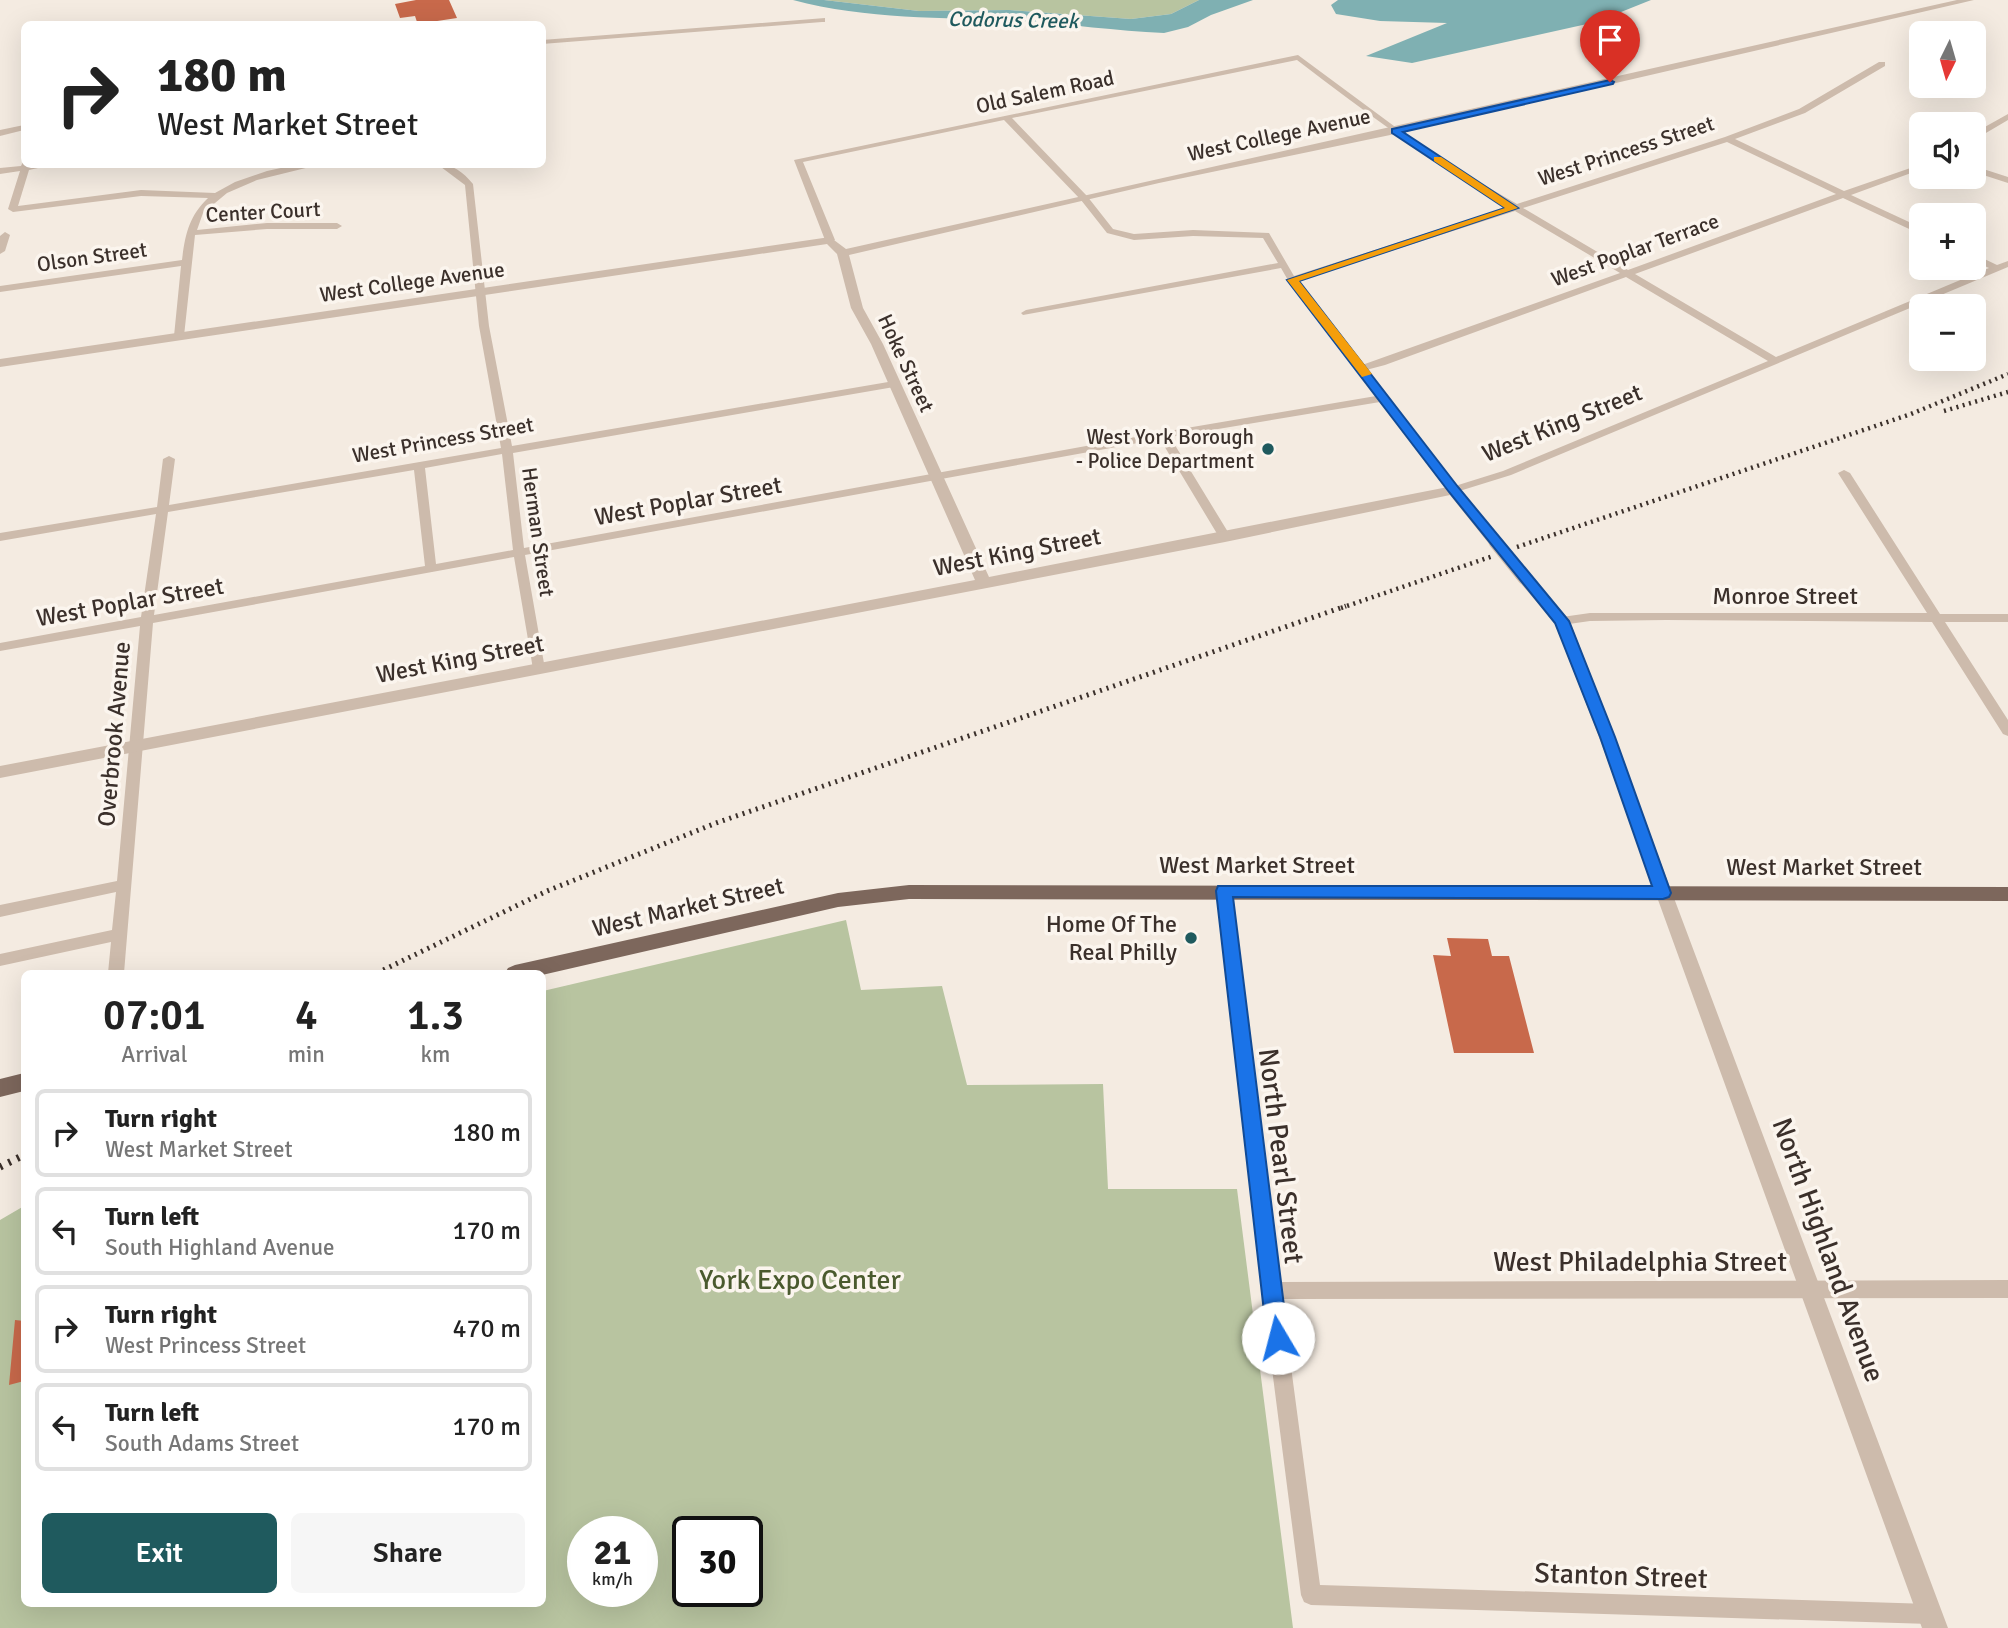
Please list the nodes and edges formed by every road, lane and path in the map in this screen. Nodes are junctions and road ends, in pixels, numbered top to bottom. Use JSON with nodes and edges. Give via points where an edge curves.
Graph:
{"nodes":[{"id":1,"x":1969,"y":0,"type":"edge"},
{"id":2,"x":822,"y":20,"type":"dead end"},
{"id":3,"x":546,"y":42,"type":"edge"},
{"id":4,"x":1882,"y":64,"type":"dead end"},
{"id":5,"x":2008,"y":116,"type":"edge"},
{"id":6,"x":1007,"y":118,"type":"junction"},
{"id":7,"x":21,"y":129,"type":"edge"},
{"id":8,"x":1986,"y":130,"type":"edge"},
{"id":9,"x":1395,"y":131,"type":"junction"},
{"id":10,"x":0,"y":133,"type":"edge"},
{"id":11,"x":1728,"y":139,"type":"junction"},
{"id":12,"x":21,"y":167,"type":"edge"},
{"id":13,"x":25,"y":168,"type":"edge"},
{"id":14,"x":301,"y":168,"type":"edge"},
{"id":15,"x":448,"y":168,"type":"edge"},
{"id":16,"x":0,"y":171,"type":"edge"},
{"id":17,"x":1909,"y":171,"type":"edge"},
{"id":18,"x":1986,"y":173,"type":"edge"},
{"id":19,"x":2008,"y":180,"type":"edge"},
{"id":20,"x":1846,"y":194,"type":"junction"},
{"id":21,"x":220,"y":196,"type":"junction"},
{"id":22,"x":1084,"y":198,"type":"junction"},
{"id":23,"x":1513,"y":208,"type":"junction"},
{"id":24,"x":337,"y":226,"type":"dead end"},
{"id":25,"x":1909,"y":226,"type":"edge"},
{"id":26,"x":191,"y":233,"type":"junction"},
{"id":27,"x":5,"y":235,"type":"dead end"},
{"id":28,"x":830,"y":240,"type":"junction"},
{"id":29,"x":0,"y":251,"type":"edge"},
{"id":30,"x":843,"y":253,"type":"junction"},
{"id":31,"x":1986,"y":261,"type":"edge"},
{"id":32,"x":188,"y":262,"type":"junction"},
{"id":33,"x":1282,"y":265,"type":"junction"},
{"id":34,"x":2003,"y":267,"type":"edge"},
{"id":35,"x":1627,"y":273,"type":"junction"},
{"id":36,"x":1293,"y":280,"type":"junction"},
{"id":37,"x":0,"y":289,"type":"edge"},
{"id":38,"x":480,"y":291,"type":"junction"},
{"id":39,"x":1026,"y":313,"type":"dead end"},
{"id":40,"x":180,"y":336,"type":"junction"},
{"id":41,"x":1774,"y":360,"type":"junction"},
{"id":42,"x":0,"y":363,"type":"edge"},
{"id":43,"x":1361,"y":368,"type":"junction"},
{"id":44,"x":894,"y":384,"type":"junction"},
{"id":45,"x":1383,"y":398,"type":"junction"},
{"id":46,"x":1163,"y":435,"type":"junction"},
{"id":47,"x":507,"y":449,"type":"junction"},
{"id":48,"x":169,"y":459,"type":"dead end"},
{"id":49,"x":419,"y":464,"type":"junction"},
{"id":50,"x":1844,"y":473,"type":"dead end"},
{"id":51,"x":936,"y":478,"type":"junction"},
{"id":52,"x":1454,"y":490,"type":"junction"},
{"id":53,"x":163,"y":509,"type":"junction"},
{"id":54,"x":0,"y":537,"type":"edge"},
{"id":55,"x":1225,"y":537,"type":"junction"},
{"id":56,"x":519,"y":553,"type":"junction"},
{"id":57,"x":431,"y":569,"type":"junction"},
{"id":58,"x":984,"y":583,"type":"junction"},
{"id":59,"x":1934,"y":618,"type":"junction"},
{"id":60,"x":2008,"y":618,"type":"edge"},
{"id":61,"x":147,"y":621,"type":"junction"},
{"id":62,"x":1562,"y":621,"type":"junction"},
{"id":63,"x":0,"y":647,"type":"edge"},
{"id":64,"x":539,"y":669,"type":"junction"},
{"id":65,"x":2008,"y":731,"type":"edge"},
{"id":66,"x":137,"y":745,"type":"junction"},
{"id":67,"x":0,"y":772,"type":"edge"},
{"id":68,"x":124,"y":885,"type":"junction"},
{"id":69,"x":1224,"y":891,"type":"junction"},
{"id":70,"x":1663,"y":893,"type":"junction"},
{"id":71,"x":2008,"y":894,"type":"edge"},
{"id":72,"x":0,"y":911,"type":"edge"},
{"id":73,"x":120,"y":934,"type":"junction"},
{"id":74,"x":0,"y":960,"type":"edge"},
{"id":75,"x":116,"y":970,"type":"edge"},
{"id":76,"x":528,"y":970,"type":"edge"},
{"id":77,"x":21,"y":1083,"type":"edge"},
{"id":78,"x":0,"y":1088,"type":"edge"},
{"id":79,"x":1811,"y":1289,"type":"junction"},
{"id":80,"x":2008,"y":1289,"type":"edge"},
{"id":81,"x":1272,"y":1291,"type":"junction"},
{"id":82,"x":1311,"y":1595,"type":"joint"},
{"id":83,"x":1932,"y":1621,"type":"edge"}],
"edges":[{"from":1,"to":9,"type":"street","name":"West College Avenue"},
{"from":2,"to":3,"type":"street"},
{"from":4,"to":11,"type":"street","name":"West Princess Street","via":[[1802,111]]},
{"from":5,"to":8,"type":"street"},
{"from":6,"to":9,"type":"street","name":"Old Salem Road","via":[[1298,57]]},
{"from":6,"to":22,"type":"street"},
{"from":6,"to":28,"type":"street","name":"Old Salem Road","via":[[798,160]]},
{"from":7,"to":10,"type":"street"},
{"from":9,"to":22,"type":"street","name":"West College Avenue"},
{"from":9,"to":23,"type":"street"},
{"from":11,"to":20,"type":"street"},
{"from":11,"to":23,"type":"street","name":"West Princess Street"},
{"from":12,"to":16,"type":"street"},
{"from":13,"to":21,"type":"street","via":[[13,209],[141,193]]},
{"from":14,"to":21,"type":"street","via":[[254,179]]},
{"from":15,"to":38,"type":"street","name":"Herman Street","via":[[469,184]]},
{"from":17,"to":20,"type":"street","name":"West Poplar Terrace"},
{"from":18,"to":19,"type":"street"},
{"from":20,"to":25,"type":"street"},
{"from":20,"to":35,"type":"street","name":"West Poplar Terrace"},
{"from":21,"to":26,"type":"street","via":[[199,212]]},
{"from":22,"to":30,"type":"street","name":"West College Avenue"},
{"from":22,"to":33,"type":"street","via":[[1110,231],[1134,237],[1266,235],[1279,250]]},
{"from":23,"to":35,"type":"street"},
{"from":23,"to":36,"type":"street","name":"West Princess Street"},
{"from":24,"to":26,"type":"street","name":"Center Court"},
{"from":26,"to":32,"type":"street"},
{"from":27,"to":29,"type":"street"},
{"from":28,"to":30,"type":"street"},
{"from":28,"to":38,"type":"street","name":"West College Avenue"},
{"from":30,"to":44,"type":"street","name":"Hoke Street","via":[[857,308]]},
{"from":31,"to":34,"type":"street"},
{"from":32,"to":37,"type":"street","name":"Olson Street"},
{"from":32,"to":40,"type":"street"},
{"from":33,"to":36,"type":"street"},
{"from":33,"to":39,"type":"street"},
{"from":34,"to":41,"type":"street","name":"West King Street"},
{"from":35,"to":41,"type":"street"},
{"from":35,"to":43,"type":"street","name":"West Poplar Terrace"},
{"from":36,"to":43,"type":"street"},
{"from":38,"to":40,"type":"street","name":"West College Avenue"},
{"from":38,"to":47,"type":"street","name":"Herman Street"},
{"from":40,"to":42,"type":"street","name":"West College Avenue"},
{"from":41,"to":52,"type":"street","name":"West King Street","via":[[1507,473]]},
{"from":43,"to":45,"type":"street"},
{"from":44,"to":47,"type":"street","name":"West Princess Street"},
{"from":44,"to":51,"type":"street","name":"Hoke Street"},
{"from":45,"to":46,"type":"street","name":"West Poplar Street"},
{"from":45,"to":52,"type":"street"},
{"from":46,"to":51,"type":"street","name":"West Poplar Street"},
{"from":46,"to":55,"type":"street"},
{"from":47,"to":49,"type":"street","name":"West Princess Street"},
{"from":47,"to":56,"type":"street","name":"Herman Street"},
{"from":48,"to":53,"type":"street","name":"Overbrook Avenue"},
{"from":49,"to":53,"type":"street","name":"West Princess Street"},
{"from":49,"to":57,"type":"street"},
{"from":50,"to":59,"type":"street"},
{"from":51,"to":56,"type":"street","name":"West Poplar Street"},
{"from":51,"to":58,"type":"street","name":"Hoke Street"},
{"from":52,"to":55,"type":"street","name":"West King Street"},
{"from":52,"to":62,"type":"street","bridge":true},
{"from":53,"to":54,"type":"street","name":"West Princess Street"},
{"from":53,"to":61,"type":"street","name":"Overbrook Avenue"},
{"from":55,"to":58,"type":"street","name":"West King Street"},
{"from":56,"to":57,"type":"street","name":"West Poplar Street"},
{"from":56,"to":64,"type":"street","name":"Herman Street"},
{"from":57,"to":61,"type":"street","name":"West Poplar Street"},
{"from":58,"to":64,"type":"street","name":"West King Street"},
{"from":59,"to":60,"type":"street","name":"Monroe Street"},
{"from":59,"to":62,"type":"street","name":"Monroe Street","via":[[1666,616]]},
{"from":59,"to":65,"type":"street"},
{"from":61,"to":63,"type":"street","name":"West Poplar Street"},
{"from":61,"to":66,"type":"street","name":"Overbrook Avenue"},
{"from":62,"to":70,"type":"street","name":"North Highland Avenue"},
{"from":64,"to":66,"type":"street","name":"West King Street"},
{"from":66,"to":67,"type":"street","name":"West King Street"},
{"from":66,"to":68,"type":"street","name":"Overbrook Avenue"},
{"from":68,"to":72,"type":"street"},
{"from":68,"to":73,"type":"street","name":"Overbrook Avenue"},
{"from":69,"to":70,"type":"main road","name":"West Market Street"},
{"from":69,"to":76,"type":"main road","name":"West Market Street","via":[[879,894]]},
{"from":69,"to":81,"type":"street","name":"North Pearl Street"},
{"from":70,"to":71,"type":"main road","name":"West Market Street"},
{"from":70,"to":79,"type":"street","name":"North Highland Avenue"},
{"from":73,"to":74,"type":"street"},
{"from":73,"to":75,"type":"street","name":"Overbrook Avenue"},
{"from":77,"to":78,"type":"main road"},
{"from":79,"to":80,"type":"street","name":"West Philadelphia Street"},
{"from":79,"to":81,"type":"street","name":"West Philadelphia Street"},
{"from":79,"to":83,"type":"street","name":"North Highland Avenue"},
{"from":81,"to":82,"type":"street","name":"North Pearl Street"},
{"from":82,"to":83,"type":"street","name":"Stanton Street"}]}
